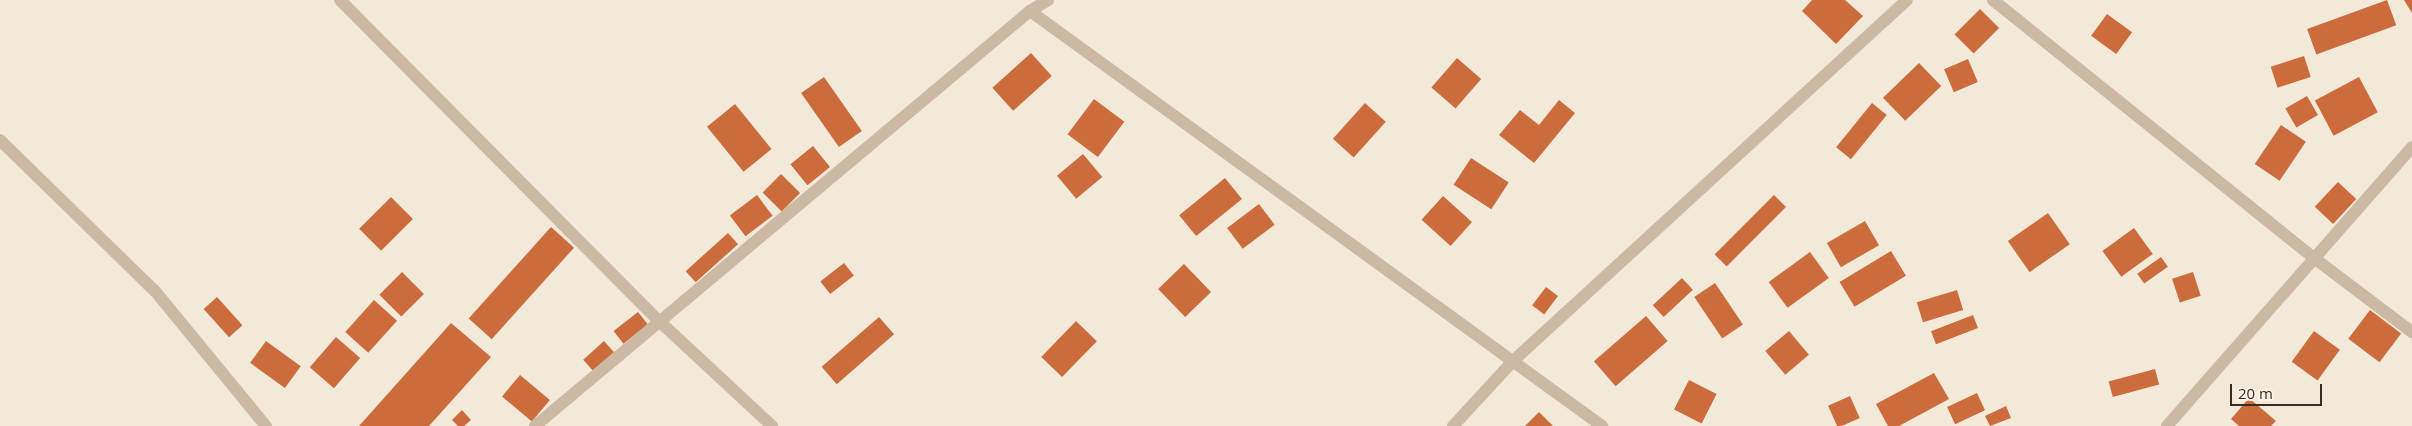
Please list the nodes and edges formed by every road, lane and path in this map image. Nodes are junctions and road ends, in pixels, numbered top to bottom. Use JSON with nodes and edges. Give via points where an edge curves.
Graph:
{"nodes":[{"id":1,"x":340,"y":0,"type":"edge"},
{"id":2,"x":1048,"y":0,"type":"edge"},
{"id":3,"x":1907,"y":0,"type":"edge"},
{"id":4,"x":1993,"y":0,"type":"edge"},
{"id":5,"x":1030,"y":11,"type":"junction"},
{"id":6,"x":0,"y":140,"type":"edge"},
{"id":7,"x":2412,"y":146,"type":"edge"},
{"id":8,"x":2314,"y":258,"type":"junction"},
{"id":9,"x":658,"y":320,"type":"junction"},
{"id":10,"x":2412,"y":332,"type":"edge"},
{"id":11,"x":1513,"y":361,"type":"junction"},
{"id":12,"x":266,"y":426,"type":"edge"},
{"id":13,"x":535,"y":426,"type":"edge"},
{"id":14,"x":772,"y":426,"type":"edge"},
{"id":15,"x":1453,"y":426,"type":"edge"},
{"id":16,"x":1602,"y":426,"type":"edge"},
{"id":17,"x":2166,"y":426,"type":"edge"}],
"edges":[{"from":1,"to":9,"type":"street"},
{"from":2,"to":5,"type":"street"},
{"from":3,"to":11,"type":"street"},
{"from":4,"to":8,"type":"street"},
{"from":5,"to":9,"type":"street"},
{"from":5,"to":11,"type":"street"},
{"from":6,"to":12,"type":"street","via":[[155,291]]},
{"from":7,"to":8,"type":"street"},
{"from":8,"to":10,"type":"street"},
{"from":8,"to":17,"type":"street"},
{"from":9,"to":13,"type":"street"},
{"from":9,"to":14,"type":"street"},
{"from":11,"to":15,"type":"street"},
{"from":11,"to":16,"type":"street"}]}
